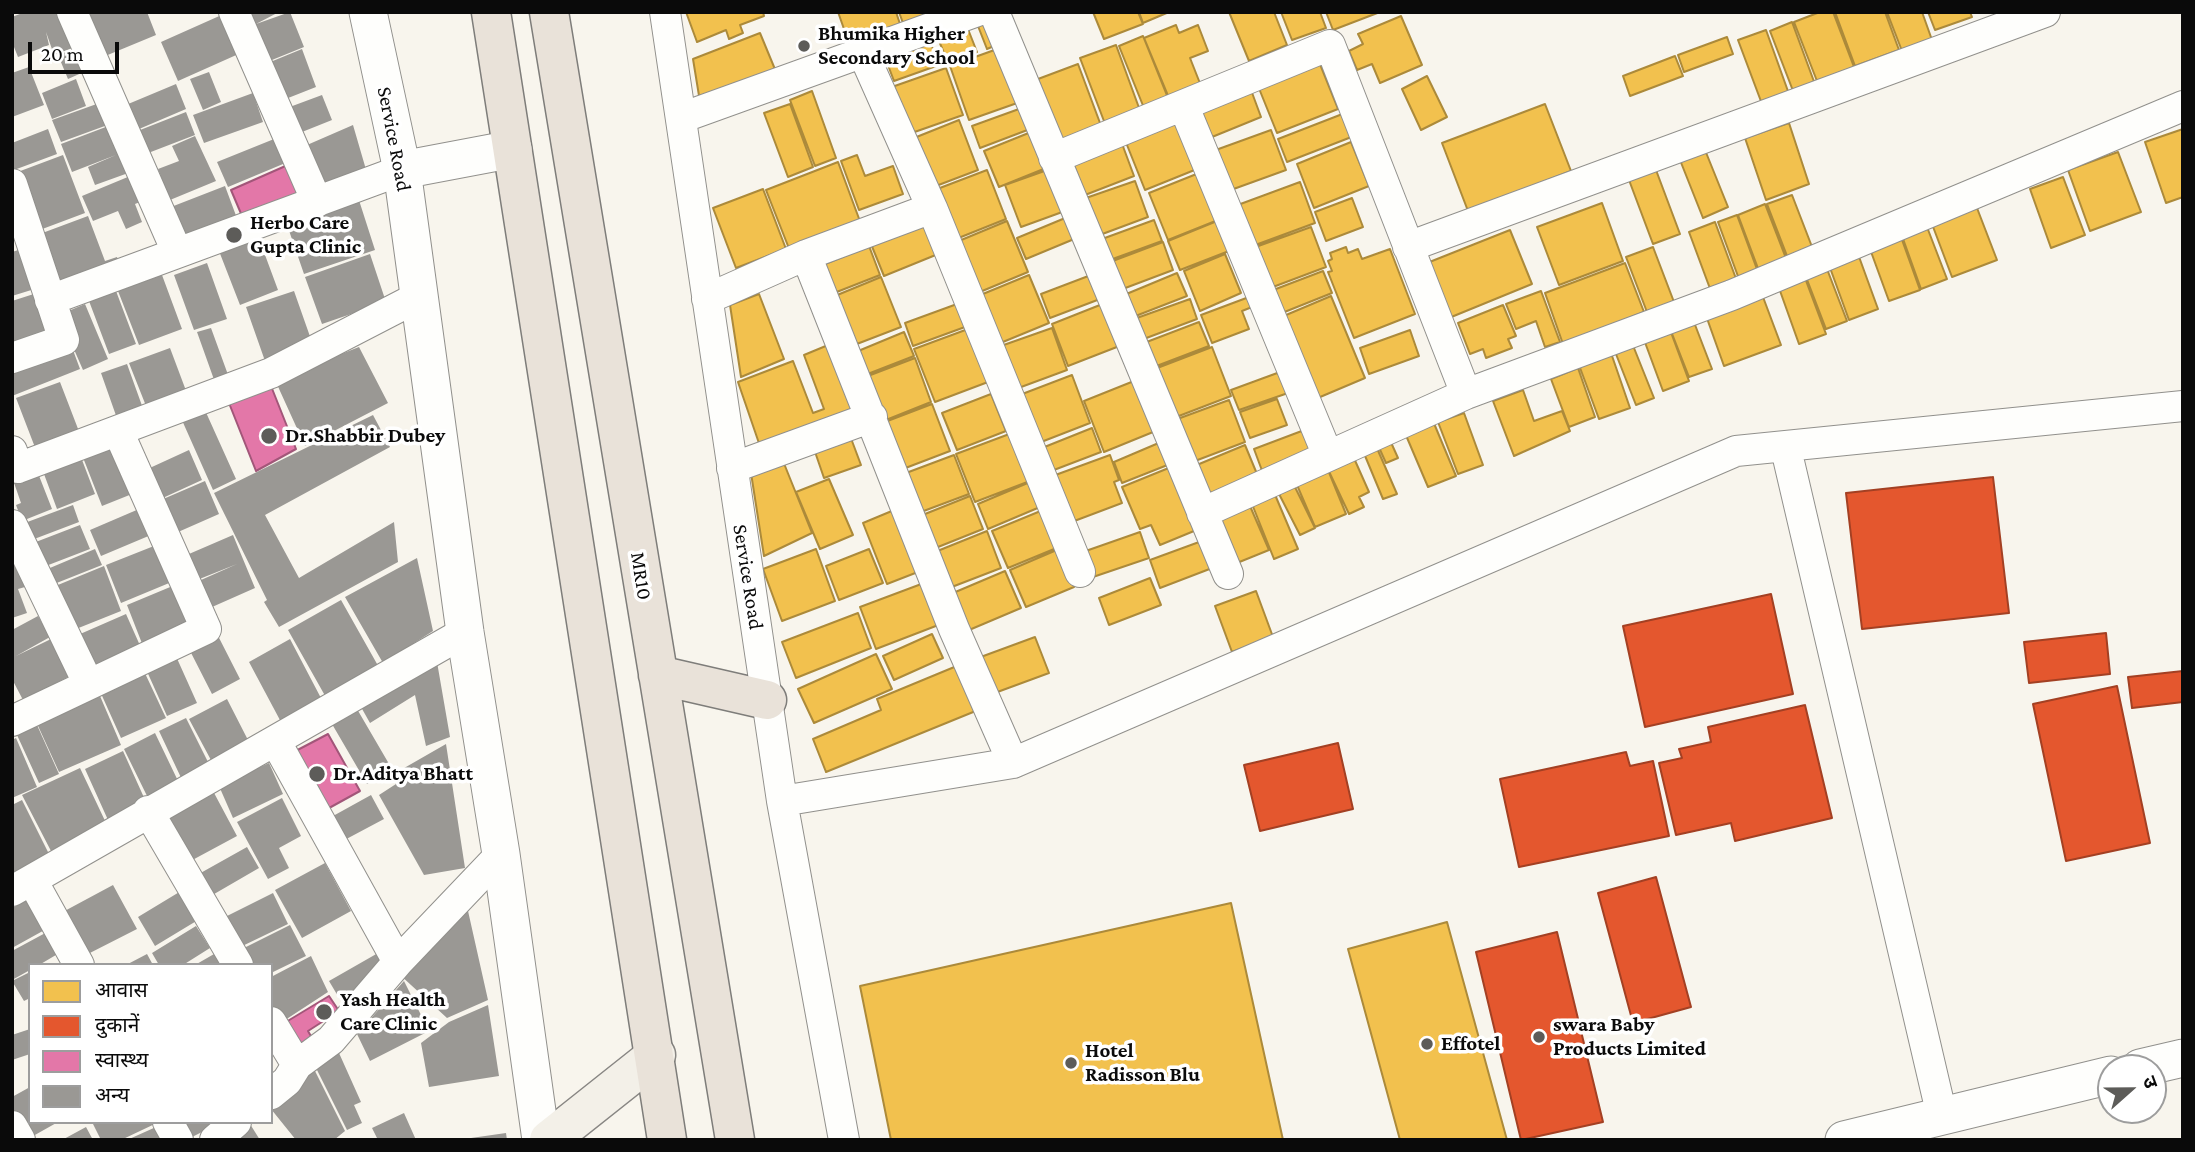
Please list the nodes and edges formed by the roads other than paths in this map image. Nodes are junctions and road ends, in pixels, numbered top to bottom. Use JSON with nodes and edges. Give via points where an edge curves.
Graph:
{"nodes":[{"id":1,"x":72,"y":12,"type":"edge"},
{"id":2,"x":234,"y":12,"type":"edge"},
{"id":3,"x":368,"y":12,"type":"edge"},
{"id":4,"x":491,"y":12,"type":"edge"},
{"id":5,"x":549,"y":12,"type":"edge"},
{"id":6,"x":665,"y":12,"type":"edge"},
{"id":7,"x":975,"y":12,"type":"edge"},
{"id":8,"x":994,"y":12,"type":"edge"},
{"id":9,"x":2045,"y":12,"type":"edge"},
{"id":10,"x":863,"y":53,"type":"junction"},
{"id":11,"x":2183,"y":106,"type":"edge"},
{"id":12,"x":1184,"y":107,"type":"junction"},
{"id":13,"x":681,"y":118,"type":"junction"},
{"id":14,"x":513,"y":149,"type":"junction"},
{"id":15,"x":1054,"y":159,"type":"junction"},
{"id":16,"x":402,"y":170,"type":"junction"},
{"id":17,"x":12,"y":184,"type":"edge"},
{"id":18,"x":317,"y":202,"type":"junction"},
{"id":19,"x":932,"y":208,"type":"junction"},
{"id":20,"x":1408,"y":247,"type":"junction"},
{"id":21,"x":177,"y":251,"type":"junction"},
{"id":22,"x":806,"y":255,"type":"junction"},
{"id":23,"x":418,"y":298,"type":"junction"},
{"id":24,"x":707,"y":299,"type":"junction"},
{"id":25,"x":50,"y":300,"type":"junction"},
{"id":26,"x":12,"y":358,"type":"edge"},
{"id":27,"x":1466,"y":394,"type":"junction"},
{"id":28,"x":2183,"y":406,"type":"edge"},
{"id":29,"x":872,"y":417,"type":"junction"},
{"id":30,"x":118,"y":431,"type":"junction"},
{"id":31,"x":1786,"y":449,"type":"junction"},
{"id":32,"x":12,"y":451,"type":"edge"},
{"id":33,"x":1328,"y":456,"type":"junction"},
{"id":34,"x":732,"y":468,"type":"junction"},
{"id":35,"x":1202,"y":513,"type":"junction"},
{"id":36,"x":12,"y":525,"type":"edge"},
{"id":37,"x":1080,"y":572,"type":"dead end"},
{"id":38,"x":1228,"y":574,"type":"dead end"},
{"id":39,"x":465,"y":632,"type":"junction"},
{"id":40,"x":657,"y":676,"type":"junction"},
{"id":41,"x":89,"y":683,"type":"junction"},
{"id":42,"x":767,"y":700,"type":"junction"},
{"id":43,"x":12,"y":720,"type":"edge"},
{"id":44,"x":276,"y":742,"type":"junction"},
{"id":45,"x":1013,"y":763,"type":"junction"},
{"id":46,"x":782,"y":801,"type":"junction"},
{"id":47,"x":148,"y":811,"type":"junction"},
{"id":48,"x":501,"y":854,"type":"junction"},
{"id":49,"x":22,"y":886,"type":"edge"},
{"id":50,"x":398,"y":962,"type":"junction"},
{"id":51,"x":78,"y":963,"type":"edge"},
{"id":52,"x":237,"y":963,"type":"edge"},
{"id":53,"x":273,"y":1025,"type":"edge"},
{"id":54,"x":656,"y":1055,"type":"junction"},
{"id":55,"x":297,"y":1066,"type":"junction"},
{"id":56,"x":2097,"y":1078,"type":"edge"},
{"id":57,"x":273,"y":1092,"type":"edge"},
{"id":58,"x":1942,"y":1116,"type":"junction"},
{"id":59,"x":169,"y":1124,"type":"edge"},
{"id":60,"x":234,"y":1124,"type":"edge"},
{"id":61,"x":12,"y":1125,"type":"edge"},
{"id":62,"x":20,"y":1140,"type":"edge"},
{"id":63,"x":178,"y":1140,"type":"edge"},
{"id":64,"x":215,"y":1140,"type":"edge"},
{"id":65,"x":541,"y":1140,"type":"edge"},
{"id":66,"x":549,"y":1140,"type":"edge"},
{"id":67,"x":667,"y":1140,"type":"edge"},
{"id":68,"x":734,"y":1140,"type":"edge"},
{"id":69,"x":844,"y":1140,"type":"edge"},
{"id":70,"x":1844,"y":1140,"type":"edge"}],
"edges":[{"from":1,"to":21,"type":"street"},
{"from":2,"to":18,"type":"street"},
{"from":3,"to":16,"type":"street","name":"Service Road"},
{"from":4,"to":14,"type":"main road"},
{"from":5,"to":40,"type":"main road","name":"MR10"},
{"from":6,"to":13,"type":"street","name":"Service Road"},
{"from":7,"to":10,"type":"street"},
{"from":8,"to":15,"type":"street"},
{"from":9,"to":20,"type":"street"},
{"from":10,"to":13,"type":"street"},
{"from":10,"to":19,"type":"street"},
{"from":11,"to":27,"type":"street","via":[[1732,295]]},
{"from":12,"to":15,"type":"street"},
{"from":12,"to":20,"type":"street","via":[[1330,45]]},
{"from":12,"to":33,"type":"street"},
{"from":13,"to":24,"type":"street","name":"Service Road"},
{"from":14,"to":16,"type":"street"},
{"from":14,"to":54,"type":"main road"},
{"from":15,"to":35,"type":"street"},
{"from":16,"to":18,"type":"street"},
{"from":16,"to":23,"type":"street","name":"Service Road"},
{"from":17,"to":25,"type":"street"},
{"from":18,"to":21,"type":"street"},
{"from":19,"to":22,"type":"street"},
{"from":19,"to":37,"type":"street"},
{"from":20,"to":27,"type":"street"},
{"from":21,"to":25,"type":"street"},
{"from":22,"to":24,"type":"street"},
{"from":22,"to":29,"type":"street"},
{"from":23,"to":30,"type":"street","via":[[271,373]]},
{"from":23,"to":39,"type":"street","name":"Service Road"},
{"from":24,"to":34,"type":"street","name":"Service Road"},
{"from":25,"to":26,"type":"street","via":[[64,340]]},
{"from":27,"to":33,"type":"street"},
{"from":28,"to":31,"type":"street"},
{"from":29,"to":34,"type":"street"},
{"from":29,"to":45,"type":"street","via":[[954,629]]},
{"from":30,"to":32,"type":"street","via":[[18,468]]},
{"from":30,"to":41,"type":"street","via":[[206,629]]},
{"from":31,"to":45,"type":"street","via":[[1736,451]]},
{"from":31,"to":58,"type":"street"},
{"from":33,"to":35,"type":"street"},
{"from":34,"to":42,"type":"street","name":"Service Road"},
{"from":35,"to":38,"type":"street"},
{"from":36,"to":41,"type":"street"},
{"from":39,"to":44,"type":"street"},
{"from":39,"to":48,"type":"street","name":"Service Road"},
{"from":40,"to":42,"type":"main road"},
{"from":40,"to":68,"type":"main road","name":"MR10"},
{"from":41,"to":43,"type":"street"},
{"from":42,"to":46,"type":"street","name":"Service Road"},
{"from":44,"to":47,"type":"street"},
{"from":44,"to":50,"type":"street"},
{"from":45,"to":46,"type":"street"},
{"from":46,"to":69,"type":"street","name":"Service Road"},
{"from":47,"to":49,"type":"street"},
{"from":47,"to":52,"type":"street"},
{"from":48,"to":50,"type":"street"},
{"from":48,"to":65,"type":"street","name":"Service Road"},
{"from":49,"to":51,"type":"street"},
{"from":50,"to":55,"type":"street","via":[[331,1040]]},
{"from":53,"to":55,"type":"street"},
{"from":54,"to":66,"type":"main road"},
{"from":54,"to":67,"type":"main road"},
{"from":55,"to":57,"type":"street"},
{"from":56,"to":58,"type":"street"},
{"from":58,"to":70,"type":"street"},
{"from":59,"to":63,"type":"street"},
{"from":60,"to":64,"type":"street"},
{"from":61,"to":62,"type":"street"}]}
